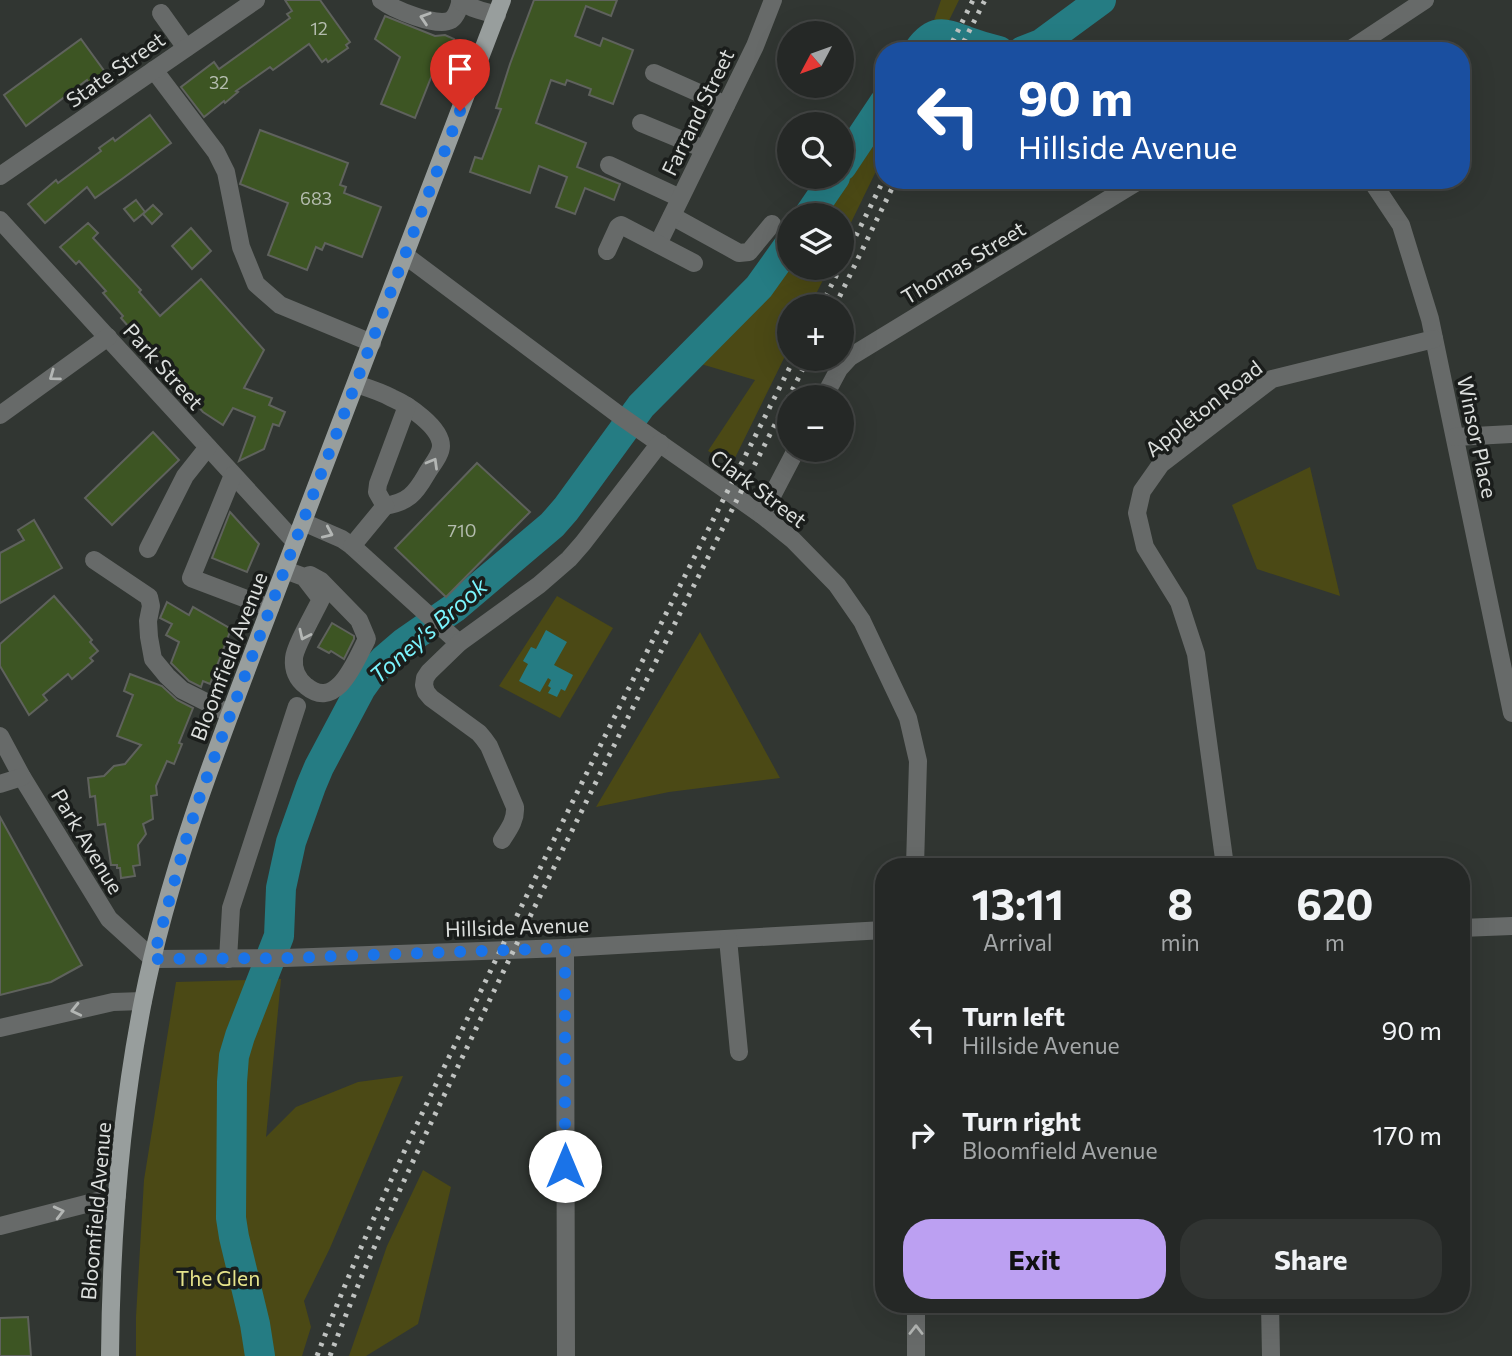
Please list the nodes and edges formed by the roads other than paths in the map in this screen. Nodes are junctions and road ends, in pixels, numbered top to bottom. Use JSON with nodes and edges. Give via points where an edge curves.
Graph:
{"nodes":[{"id":1,"x":256,"y":0,"type":"edge"},
{"id":2,"x":773,"y":0,"type":"edge"},
{"id":3,"x":1425,"y":0,"type":"edge"},
{"id":4,"x":460,"y":1,"type":"edge"},
{"id":5,"x":391,"y":2,"type":"edge"},
{"id":6,"x":500,"y":8,"type":"edge"},
{"id":7,"x":161,"y":13,"type":"dead end"},
{"id":8,"x":1362,"y":42,"type":"edge"},
{"id":9,"x":186,"y":48,"type":"junction"},
{"id":10,"x":154,"y":70,"type":"junction"},
{"id":11,"x":654,"y":73,"type":"dead end"},
{"id":12,"x":726,"y":105,"type":"junction"},
{"id":13,"x":641,"y":123,"type":"dead end"},
{"id":14,"x":704,"y":149,"type":"junction"},
{"id":15,"x":609,"y":164,"type":"dead end"},
{"id":16,"x":0,"y":176,"type":"edge"},
{"id":17,"x":1125,"y":189,"type":"edge"},
{"id":18,"x":1377,"y":189,"type":"edge"},
{"id":19,"x":680,"y":198,"type":"junction"},
{"id":20,"x":672,"y":216,"type":"junction"},
{"id":21,"x":0,"y":220,"type":"edge"},
{"id":22,"x":772,"y":224,"type":"dead end"},
{"id":23,"x":658,"y":243,"type":"junction"},
{"id":24,"x":607,"y":251,"type":"dead end"},
{"id":25,"x":406,"y":256,"type":"junction"},
{"id":26,"x":694,"y":263,"type":"dead end"},
{"id":27,"x":108,"y":337,"type":"junction"},
{"id":28,"x":1434,"y":339,"type":"junction"},
{"id":29,"x":372,"y":342,"type":"junction"},
{"id":30,"x":356,"y":384,"type":"junction"},
{"id":31,"x":830,"y":385,"type":"edge"},
{"id":32,"x":407,"y":406,"type":"junction"},
{"id":33,"x":0,"y":415,"type":"edge"},
{"id":34,"x":1512,"y":434,"type":"edge"},
{"id":35,"x":1455,"y":438,"type":"junction"},
{"id":36,"x":660,"y":443,"type":"junction"},
{"id":37,"x":208,"y":447,"type":"junction"},
{"id":38,"x":790,"y":462,"type":"edge"},
{"id":39,"x":233,"y":475,"type":"junction"},
{"id":40,"x":385,"y":506,"type":"junction"},
{"id":41,"x":762,"y":515,"type":"junction"},
{"id":42,"x":303,"y":522,"type":"junction"},
{"id":43,"x":295,"y":542,"type":"junction"},
{"id":44,"x":352,"y":546,"type":"junction"},
{"id":45,"x":148,"y":549,"type":"dead end"},
{"id":46,"x":94,"y":560,"type":"dead end"},
{"id":47,"x":285,"y":570,"type":"junction"},
{"id":48,"x":304,"y":577,"type":"junction"},
{"id":49,"x":270,"y":608,"type":"junction"},
{"id":50,"x":459,"y":643,"type":"junction"},
{"id":51,"x":297,"y":706,"type":"dead end"},
{"id":52,"x":1512,"y":713,"type":"edge"},
{"id":53,"x":230,"y":714,"type":"junction"},
{"id":54,"x":0,"y":736,"type":"edge"},
{"id":55,"x":22,"y":776,"type":"junction"},
{"id":56,"x":0,"y":784,"type":"edge"},
{"id":57,"x":502,"y":840,"type":"dead end"},
{"id":58,"x":915,"y":858,"type":"edge"},
{"id":59,"x":1224,"y":858,"type":"edge"},
{"id":60,"x":1512,"y":926,"type":"edge"},
{"id":61,"x":1470,"y":928,"type":"edge"},
{"id":62,"x":875,"y":931,"type":"edge"},
{"id":63,"x":728,"y":939,"type":"junction"},
{"id":64,"x":565,"y":948,"type":"junction"},
{"id":65,"x":153,"y":959,"type":"junction"},
{"id":66,"x":228,"y":959,"type":"junction"},
{"id":67,"x":143,"y":1001,"type":"junction"},
{"id":68,"x":0,"y":1028,"type":"edge"},
{"id":69,"x":739,"y":1052,"type":"dead end"},
{"id":70,"x":117,"y":1196,"type":"junction"},
{"id":71,"x":0,"y":1226,"type":"edge"},
{"id":72,"x":916,"y":1313,"type":"edge"},
{"id":73,"x":1270,"y":1313,"type":"edge"},
{"id":74,"x":110,"y":1356,"type":"edge"},
{"id":75,"x":566,"y":1356,"type":"edge"},
{"id":76,"x":916,"y":1356,"type":"edge"},
{"id":77,"x":1271,"y":1356,"type":"edge"}],
"edges":[{"from":1,"to":9,"type":"street","name":"State Street"},
{"from":2,"to":12,"type":"street","name":"Farrand Street"},
{"from":3,"to":8,"type":"street"},
{"from":4,"to":5,"type":"street","one_way":true,"via":[[453,18],[440,22]]},
{"from":4,"to":6,"type":"street","via":[[469,7]]},
{"from":6,"to":25,"type":"main road","name":"Bloomfield Avenue"},
{"from":7,"to":9,"type":"street"},
{"from":9,"to":10,"type":"street","name":"State Street"},
{"from":10,"to":16,"type":"street","name":"State Street"},
{"from":10,"to":29,"type":"street","via":[[226,172],[241,247],[256,284],[280,305]]},
{"from":11,"to":12,"type":"street"},
{"from":12,"to":14,"type":"street","name":"Farrand Street"},
{"from":13,"to":14,"type":"street"},
{"from":14,"to":19,"type":"street","name":"Farrand Street"},
{"from":15,"to":19,"type":"street"},
{"from":17,"to":31,"type":"street","name":"Thomas Street","via":[[850,357]]},
{"from":18,"to":28,"type":"street","name":"Winsor Place","via":[[1401,225]]},
{"from":19,"to":20,"type":"street","name":"Farrand Street"},
{"from":20,"to":22,"type":"street","via":[[739,253],[748,252]]},
{"from":20,"to":23,"type":"street","name":"Farrand Street"},
{"from":21,"to":27,"type":"street","name":"Park Street"},
{"from":23,"to":24,"type":"street","via":[[621,225]]},
{"from":23,"to":26,"type":"street"},
{"from":25,"to":29,"type":"main road","name":"Bloomfield Avenue"},
{"from":25,"to":36,"type":"street","name":"Clark Street"},
{"from":27,"to":33,"type":"street","one_way":true},
{"from":27,"to":37,"type":"street","name":"Park Street"},
{"from":28,"to":35,"type":"street","name":"Winsor Place"},
{"from":28,"to":59,"type":"street","name":"Appleton Road","via":[[1272,379],[1161,464],[1142,491],[1136,513],[1145,547],[1179,603],[1195,654]]},
{"from":29,"to":30,"type":"main road","name":"Bloomfield Avenue"},
{"from":30,"to":32,"type":"street"},
{"from":30,"to":42,"type":"main road","name":"Bloomfield Avenue"},
{"from":32,"to":40,"type":"street","via":[[378,484]]},
{"from":40,"to":32,"type":"street","one_way":true,"via":[[407,499],[441,450],[438,434]]},
{"from":34,"to":35,"type":"street"},
{"from":35,"to":52,"type":"street","name":"Winsor Place"},
{"from":36,"to":41,"type":"street","name":"Clark Street"},
{"from":36,"to":50,"type":"street","via":[[569,559]]},
{"from":37,"to":39,"type":"street","name":"Park Street"},
{"from":37,"to":45,"type":"street","via":[[185,476]]},
{"from":38,"to":41,"type":"street"},
{"from":39,"to":43,"type":"street","name":"Park Street"},
{"from":39,"to":49,"type":"street","via":[[191,578]]},
{"from":40,"to":44,"type":"street"},
{"from":41,"to":58,"type":"street","name":"Clark Street","via":[[837,585],[873,641],[908,718],[918,761]]},
{"from":42,"to":43,"type":"main road","name":"Bloomfield Avenue"},
{"from":42,"to":44,"type":"street","one_way":true},
{"from":43,"to":47,"type":"main road","name":"Bloomfield Avenue"},
{"from":44,"to":50,"type":"street"},
{"from":46,"to":53,"type":"street","via":[[149,597],[153,659],[167,676],[182,690]]},
{"from":47,"to":48,"type":"street"},
{"from":47,"to":49,"type":"main road","name":"Bloomfield Avenue"},
{"from":48,"to":48,"type":"street","one_way":true,"via":[[321,599],[294,656],[295,670],[308,688],[330,693],[346,677],[367,639],[359,620],[321,581]]},
{"from":49,"to":53,"type":"main road","name":"Bloomfield Avenue"},
{"from":50,"to":57,"type":"street","via":[[429,672],[424,685],[431,698],[479,733],[489,746],[515,807],[513,824]]},
{"from":51,"to":66,"type":"street","via":[[231,908]]},
{"from":53,"to":65,"type":"main road","name":"Bloomfield Avenue","via":[[185,843]]},
{"from":54,"to":55,"type":"street","name":"Park Avenue"},
{"from":55,"to":56,"type":"street"},
{"from":55,"to":65,"type":"street","name":"Park Avenue","via":[[109,919]]},
{"from":60,"to":61,"type":"street"},
{"from":62,"to":63,"type":"street","name":"Hillside Avenue"},
{"from":63,"to":64,"type":"street","name":"Hillside Avenue"},
{"from":63,"to":69,"type":"street"},
{"from":64,"to":66,"type":"street","name":"Hillside Avenue"},
{"from":64,"to":75,"type":"street"},
{"from":65,"to":66,"type":"street","name":"Hillside Avenue"},
{"from":65,"to":67,"type":"main road","name":"Bloomfield Avenue"},
{"from":67,"to":68,"type":"street","one_way":true,"via":[[113,1002]]},
{"from":67,"to":70,"type":"main road","name":"Bloomfield Avenue"},
{"from":71,"to":70,"type":"street","one_way":true},
{"from":70,"to":74,"type":"main road","name":"Bloomfield Avenue"},
{"from":76,"to":72,"type":"street","one_way":true},
{"from":73,"to":77,"type":"street"}]}
